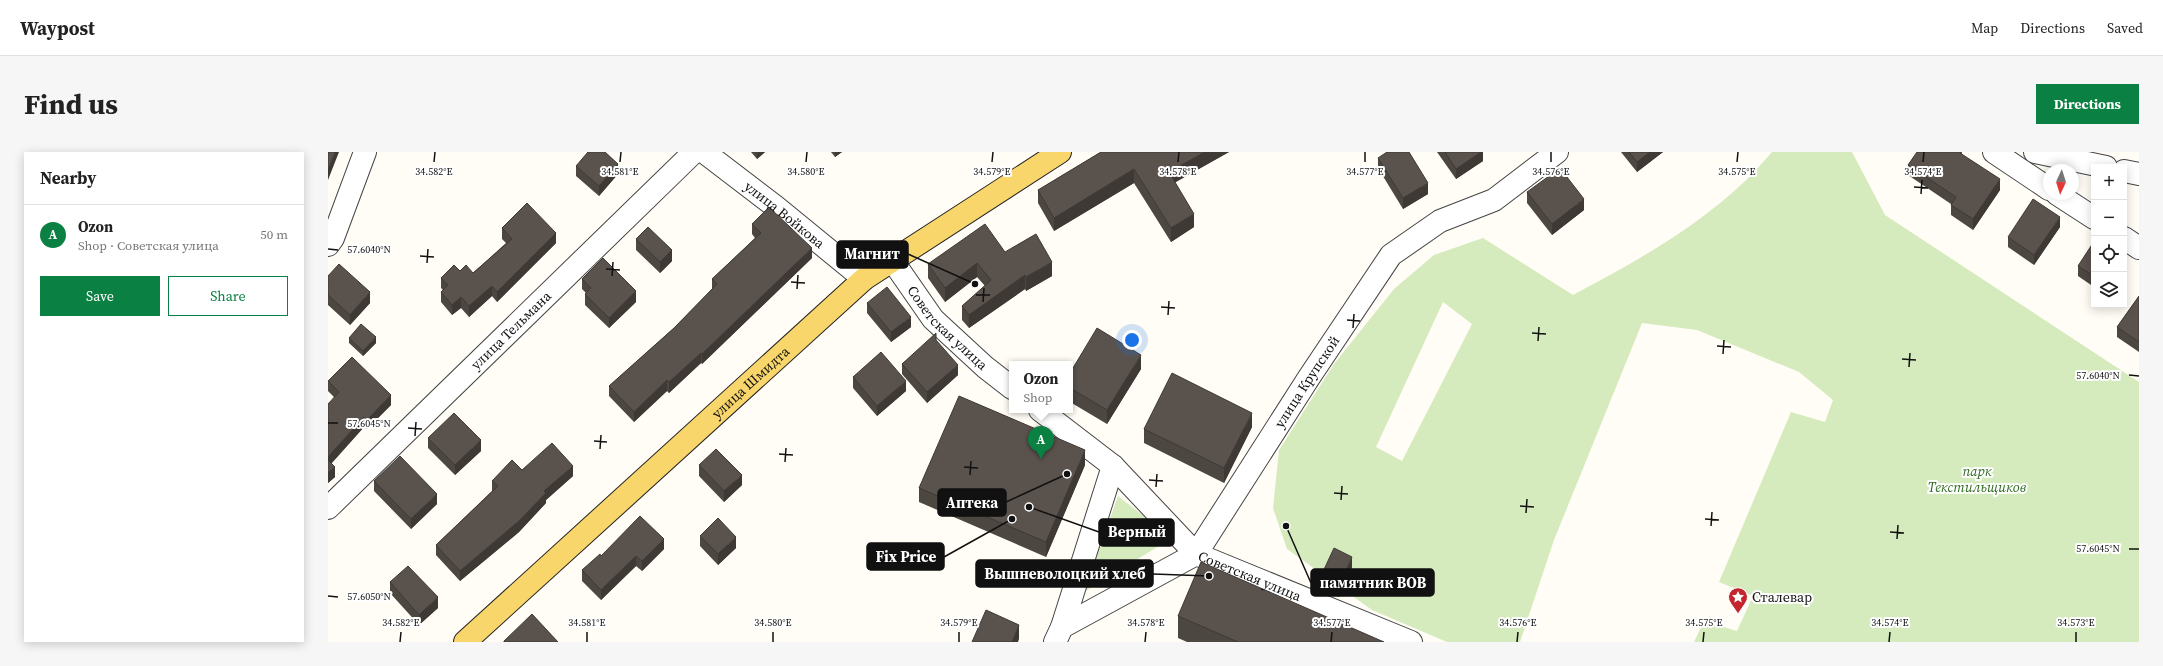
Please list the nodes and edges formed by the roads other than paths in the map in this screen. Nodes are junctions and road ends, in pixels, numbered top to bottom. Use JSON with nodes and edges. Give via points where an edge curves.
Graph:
{"nodes":[{"id":1,"x":365,"y":152,"type":"edge"},
{"id":2,"x":694,"y":152,"type":"edge"},
{"id":3,"x":704,"y":152,"type":"edge"},
{"id":4,"x":1060,"y":152,"type":"edge"},
{"id":5,"x":1557,"y":152,"type":"edge"},
{"id":6,"x":1994,"y":152,"type":"edge"},
{"id":7,"x":2035,"y":152,"type":"edge"},
{"id":8,"x":2092,"y":164,"type":"edge"},
{"id":9,"x":2127,"y":172,"type":"edge"},
{"id":10,"x":2139,"y":174,"type":"edge"},
{"id":11,"x":2043,"y":185,"type":"edge"},
{"id":12,"x":2066,"y":200,"type":"edge"},
{"id":13,"x":2091,"y":216,"type":"edge"},
{"id":14,"x":2127,"y":240,"type":"edge"},
{"id":15,"x":328,"y":245,"type":"edge"},
{"id":16,"x":2139,"y":248,"type":"edge"},
{"id":17,"x":892,"y":260,"type":"junction"},
{"id":18,"x":864,"y":279,"type":"junction"},
{"id":19,"x":1009,"y":386,"type":"edge"},
{"id":20,"x":1044,"y":413,"type":"edge"},
{"id":21,"x":1113,"y":466,"type":"junction"},
{"id":22,"x":328,"y":508,"type":"edge"},
{"id":23,"x":1196,"y":554,"type":"junction"},
{"id":24,"x":1059,"y":635,"type":"edge"},
{"id":25,"x":464,"y":642,"type":"edge"},
{"id":26,"x":1411,"y":642,"type":"edge"}],
"edges":[{"from":1,"to":15,"type":"street","via":[[333,238]]},
{"from":2,"to":22,"type":"street","name":"улица Тельмана"},
{"from":3,"to":18,"type":"street","name":"улица Войкова"},
{"from":4,"to":17,"type":"main road","name":"улица Шмидта"},
{"from":5,"to":23,"type":"street","name":"улица Крупской","via":[[1494,200],[1440,221],[1391,255]]},
{"from":6,"to":11,"type":"street"},
{"from":7,"to":8,"type":"street"},
{"from":9,"to":10,"type":"street"},
{"from":12,"to":13,"type":"street"},
{"from":14,"to":16,"type":"street"},
{"from":17,"to":18,"type":"main road","name":"улица Шмидта"},
{"from":17,"to":19,"type":"street","name":"Советская улица","via":[[933,318],[985,367]]},
{"from":18,"to":25,"type":"main road","name":"улица Шмидта"},
{"from":20,"to":21,"type":"street","name":"Советская улица"},
{"from":21,"to":23,"type":"street","name":"Советская улица"},
{"from":21,"to":24,"type":"street"},
{"from":23,"to":24,"type":"street"},
{"from":23,"to":26,"type":"street","name":"Советская улица"}]}
